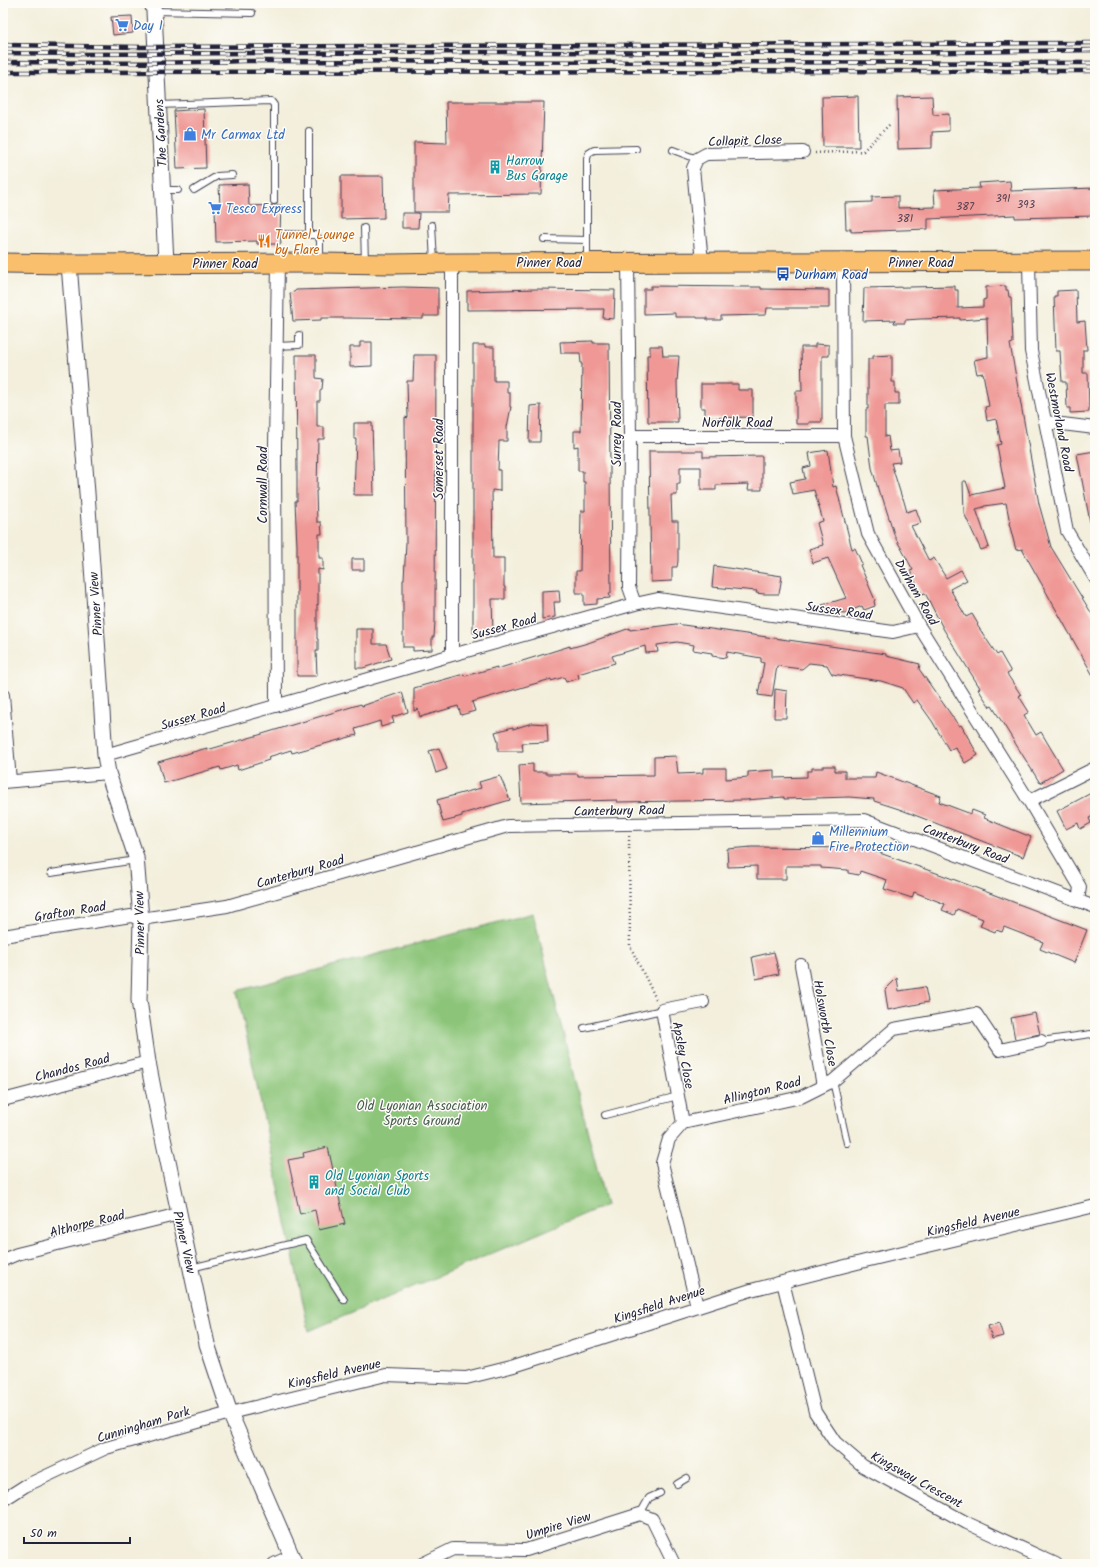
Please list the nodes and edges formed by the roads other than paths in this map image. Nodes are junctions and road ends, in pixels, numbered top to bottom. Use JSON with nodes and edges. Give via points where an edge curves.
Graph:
{"nodes":[{"id":1,"x":153,"y":7,"type":"edge"},
{"id":2,"x":252,"y":13,"type":"dead end"},
{"id":3,"x":159,"y":105,"type":"junction"},
{"id":4,"x":309,"y":131,"type":"dead end"},
{"id":5,"x":636,"y":149,"type":"dead end"},
{"id":6,"x":673,"y":150,"type":"dead end"},
{"id":7,"x":803,"y":152,"type":"road end"},
{"id":8,"x":697,"y":159,"type":"junction"},
{"id":9,"x":232,"y":175,"type":"dead end"},
{"id":10,"x":194,"y":190,"type":"dead end"},
{"id":11,"x":274,"y":201,"type":"dead end"},
{"id":12,"x":432,"y":225,"type":"dead end"},
{"id":13,"x":364,"y":228,"type":"dead end"},
{"id":14,"x":284,"y":234,"type":"dead end"},
{"id":15,"x":309,"y":235,"type":"junction"},
{"id":16,"x":544,"y":239,"type":"dead end"},
{"id":17,"x":587,"y":240,"type":"junction"},
{"id":18,"x":1095,"y":261,"type":"edge"},
{"id":19,"x":588,"y":262,"type":"junction"},
{"id":20,"x":628,"y":262,"type":"junction"},
{"id":21,"x":702,"y":262,"type":"junction"},
{"id":22,"x":843,"y":262,"type":"junction"},
{"id":23,"x":1030,"y":262,"type":"junction"},
{"id":24,"x":3,"y":263,"type":"edge"},
{"id":25,"x":166,"y":263,"type":"junction"},
{"id":26,"x":320,"y":263,"type":"junction"},
{"id":27,"x":434,"y":263,"type":"junction"},
{"id":28,"x":452,"y":263,"type":"junction"},
{"id":29,"x":69,"y":264,"type":"junction"},
{"id":30,"x":278,"y":264,"type":"junction"},
{"id":31,"x":365,"y":264,"type":"junction"},
{"id":32,"x":299,"y":335,"type":"dead end"},
{"id":33,"x":276,"y":346,"type":"junction"},
{"id":34,"x":1046,"y":422,"type":"junction"},
{"id":35,"x":1095,"y":428,"type":"edge"},
{"id":36,"x":630,"y":436,"type":"junction"},
{"id":37,"x":844,"y":436,"type":"junction"},
{"id":38,"x":1095,"y":578,"type":"edge"},
{"id":39,"x":635,"y":604,"type":"junction"},
{"id":40,"x":919,"y":626,"type":"junction"},
{"id":41,"x":452,"y":655,"type":"junction"},
{"id":42,"x":3,"y":695,"type":"edge"},
{"id":43,"x":276,"y":706,"type":"junction"},
{"id":44,"x":105,"y":755,"type":"junction"},
{"id":45,"x":1095,"y":768,"type":"edge"},
{"id":46,"x":108,"y":772,"type":"junction"},
{"id":47,"x":6,"y":781,"type":"edge"},
{"id":48,"x":1029,"y":800,"type":"junction"},
{"id":49,"x":136,"y":860,"type":"junction"},
{"id":50,"x":51,"y":873,"type":"dead end"},
{"id":51,"x":1078,"y":901,"type":"junction"},
{"id":52,"x":1095,"y":907,"type":"edge"},
{"id":53,"x":140,"y":919,"type":"junction"},
{"id":54,"x":3,"y":936,"type":"edge"},
{"id":55,"x":801,"y":965,"type":"dead end"},
{"id":56,"x":703,"y":1002,"type":"dead end"},
{"id":57,"x":662,"y":1010,"type":"junction"},
{"id":58,"x":584,"y":1028,"type":"dead end"},
{"id":59,"x":1095,"y":1037,"type":"edge"},
{"id":60,"x":1041,"y":1041,"type":"joint"},
{"id":61,"x":148,"y":1062,"type":"junction"},
{"id":62,"x":828,"y":1084,"type":"junction"},
{"id":63,"x":678,"y":1096,"type":"junction"},
{"id":64,"x":3,"y":1100,"type":"edge"},
{"id":65,"x":606,"y":1115,"type":"dead end"},
{"id":66,"x":683,"y":1123,"type":"junction"},
{"id":67,"x":847,"y":1143,"type":"dead end"},
{"id":68,"x":1095,"y":1206,"type":"edge"},
{"id":69,"x":179,"y":1214,"type":"junction"},
{"id":70,"x":3,"y":1260,"type":"edge"},
{"id":71,"x":191,"y":1268,"type":"junction"},
{"id":72,"x":783,"y":1282,"type":"junction"},
{"id":73,"x":344,"y":1300,"type":"dead end"},
{"id":74,"x":697,"y":1306,"type":"junction"},
{"id":75,"x":230,"y":1413,"type":"junction"},
{"id":76,"x":687,"y":1478,"type":"dead end"},
{"id":77,"x":677,"y":1484,"type":"dead end"},
{"id":78,"x":660,"y":1493,"type":"dead end"},
{"id":79,"x":3,"y":1500,"type":"edge"},
{"id":80,"x":640,"y":1514,"type":"junction"},
{"id":81,"x":293,"y":1560,"type":"edge"},
{"id":82,"x":274,"y":1564,"type":"edge"},
{"id":83,"x":422,"y":1564,"type":"edge"},
{"id":84,"x":674,"y":1564,"type":"edge"},
{"id":85,"x":1056,"y":1564,"type":"edge"}],
"edges":[{"from":1,"to":2,"type":"lane"},
{"from":1,"to":3,"type":"street","name":"The Gardens"},
{"from":3,"to":11,"type":"lane","via":[[271,101],[274,105]]},
{"from":3,"to":25,"type":"street","name":"The Gardens","via":[[170,190]]},
{"from":4,"to":15,"type":"lane"},
{"from":5,"to":17,"type":"lane","via":[[594,150],[589,153]]},
{"from":6,"to":8,"type":"lane"},
{"from":7,"to":8,"type":"street","name":"Collapit Close","via":[[706,154]]},
{"from":8,"to":21,"type":"street","name":"Collapit Close","via":[[693,168]]},
{"from":9,"to":10,"type":"lane","via":[[217,176]]},
{"from":12,"to":27,"type":"lane"},
{"from":13,"to":31,"type":"lane"},
{"from":14,"to":15,"type":"lane"},
{"from":15,"to":26,"type":"lane","via":[[316,235],[320,240]]},
{"from":16,"to":17,"type":"lane"},
{"from":17,"to":19,"type":"lane"},
{"from":18,"to":23,"type":"main road","name":"Pinner Road"},
{"from":19,"to":20,"type":"main road","name":"Pinner Road"},
{"from":19,"to":28,"type":"main road","name":"Pinner Road"},
{"from":20,"to":21,"type":"main road","name":"Pinner Road"},
{"from":20,"to":36,"type":"street","name":"Surrey Road"},
{"from":21,"to":22,"type":"main road","name":"Pinner Road"},
{"from":22,"to":23,"type":"main road","name":"Pinner Road"},
{"from":22,"to":37,"type":"street","name":"Durham Road"},
{"from":23,"to":34,"type":"street","name":"Westmorland Road","via":[[1031,350]]},
{"from":24,"to":29,"type":"main road","name":"Pinner Road"},
{"from":25,"to":29,"type":"main road","name":"Pinner Road"},
{"from":25,"to":30,"type":"main road","name":"Pinner Road"},
{"from":26,"to":30,"type":"main road","name":"Pinner Road"},
{"from":26,"to":31,"type":"main road","name":"Pinner Road"},
{"from":27,"to":28,"type":"main road","name":"Pinner Road"},
{"from":27,"to":31,"type":"main road","name":"Pinner Road"},
{"from":28,"to":41,"type":"street","name":"Somerset Road"},
{"from":29,"to":44,"type":"street","name":"Pinner View"},
{"from":30,"to":33,"type":"street","name":"Cornwall Road"},
{"from":32,"to":33,"type":"lane","via":[[299,345]]},
{"from":33,"to":43,"type":"street","name":"Cornwall Road"},
{"from":34,"to":35,"type":"street"},
{"from":34,"to":38,"type":"street","name":"Westmorland Road","via":[[1067,532]]},
{"from":36,"to":37,"type":"street","name":"Norfolk Road"},
{"from":36,"to":39,"type":"street","name":"Surrey Road","via":[[629,587]]},
{"from":37,"to":40,"type":"street","name":"Durham Road","via":[[868,534]]},
{"from":39,"to":40,"type":"street","name":"Sussex Road","via":[[658,599],[893,632]]},
{"from":39,"to":41,"type":"street","name":"Sussex Road"},
{"from":40,"to":48,"type":"street","name":"Durham Road"},
{"from":41,"to":43,"type":"street","name":"Sussex Road"},
{"from":42,"to":47,"type":"street"},
{"from":43,"to":44,"type":"street","name":"Sussex Road"},
{"from":44,"to":46,"type":"street","name":"Pinner View"},
{"from":45,"to":48,"type":"street"},
{"from":46,"to":47,"type":"street"},
{"from":46,"to":49,"type":"street","name":"Pinner View"},
{"from":48,"to":51,"type":"street","name":"Durham Road","via":[[1080,887]]},
{"from":49,"to":50,"type":"lane"},
{"from":49,"to":53,"type":"street","name":"Pinner View"},
{"from":51,"to":52,"type":"street","name":"Canterbury Road"},
{"from":51,"to":53,"type":"street","name":"Canterbury Road","via":[[864,820],[508,826],[228,906]]},
{"from":53,"to":54,"type":"street","name":"Grafton Road","via":[[131,916]]},
{"from":53,"to":61,"type":"street","name":"Pinner View","via":[[139,1000]]},
{"from":55,"to":62,"type":"street","name":"Holsworth Close"},
{"from":56,"to":57,"type":"street","name":"Apsley Close"},
{"from":57,"to":58,"type":"lane"},
{"from":57,"to":63,"type":"street","name":"Apsley Close"},
{"from":59,"to":60,"type":"lane","via":[[1091,1034]]},
{"from":60,"to":62,"type":"street","name":"Allington Road","via":[[1000,1050],[976,1014],[894,1029]]},
{"from":61,"to":64,"type":"street","name":"Chandos Road"},
{"from":61,"to":69,"type":"street","name":"Pinner View"},
{"from":62,"to":66,"type":"street","name":"Allington Road","via":[[801,1097]]},
{"from":62,"to":67,"type":"lane"},
{"from":63,"to":65,"type":"lane"},
{"from":63,"to":66,"type":"street","name":"Apsley Close"},
{"from":66,"to":74,"type":"street","via":[[669,1139],[662,1162]]},
{"from":68,"to":72,"type":"street","name":"Kingsfield Avenue"},
{"from":69,"to":70,"type":"street","name":"Althorpe Road","via":[[17,1254]]},
{"from":69,"to":71,"type":"street","name":"Pinner View"},
{"from":71,"to":73,"type":"lane","via":[[306,1240]]},
{"from":71,"to":75,"type":"street","name":"Pinner View","via":[[207,1344]]},
{"from":72,"to":74,"type":"street","name":"Kingsfield Avenue"},
{"from":72,"to":85,"type":"street","name":"Kingsway Crescent","via":[[815,1412],[835,1442],[870,1470],[967,1522]]},
{"from":74,"to":75,"type":"street","name":"Kingsfield Avenue","via":[[514,1366],[466,1378],[386,1375]]},
{"from":75,"to":79,"type":"street","name":"Cunningham Park","via":[[106,1448],[25,1486]]},
{"from":75,"to":81,"type":"street","name":"Pinner View"},
{"from":76,"to":77,"type":"lane"},
{"from":78,"to":80,"type":"lane","via":[[649,1498]]},
{"from":80,"to":83,"type":"street","name":"Umpire View","via":[[526,1550],[453,1549]]},
{"from":80,"to":84,"type":"street","via":[[652,1519]]},
{"from":81,"to":82,"type":"street"}]}
